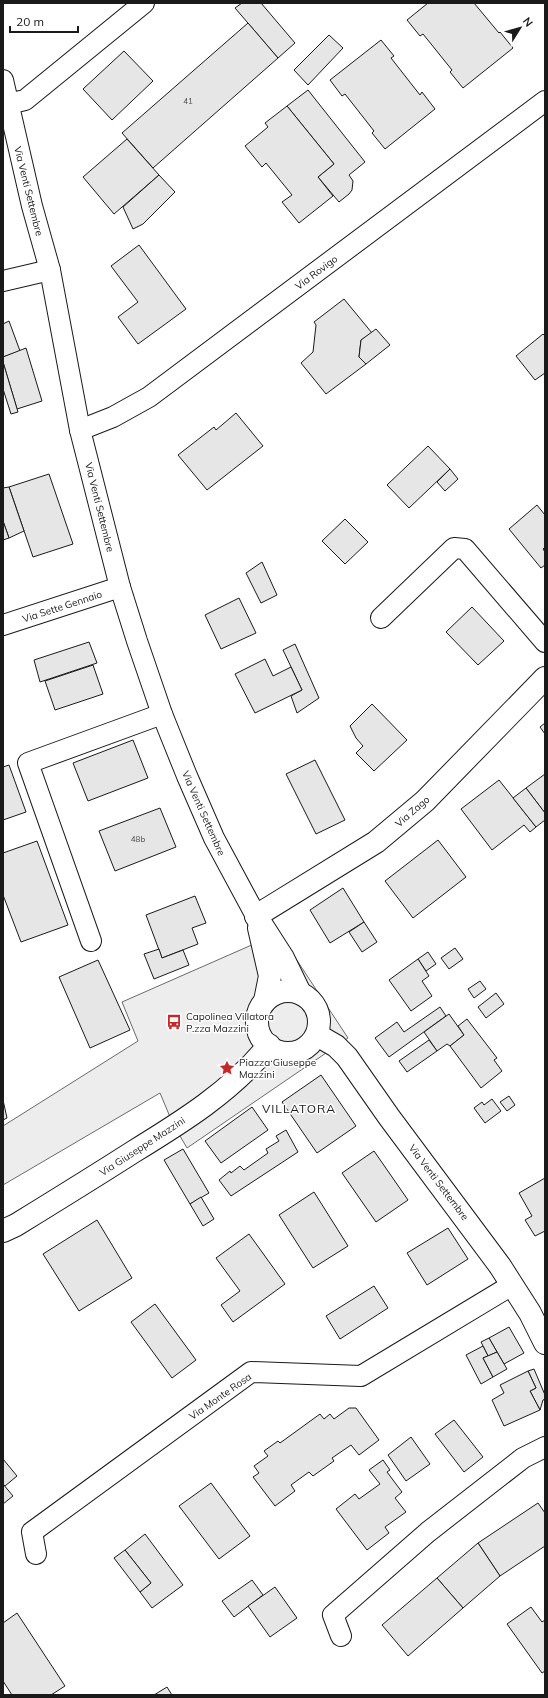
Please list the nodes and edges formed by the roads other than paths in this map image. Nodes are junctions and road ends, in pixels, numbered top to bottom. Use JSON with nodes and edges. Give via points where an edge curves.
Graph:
{"nodes":[{"id":1,"x":144,"y":3,"type":"edge"},
{"id":2,"x":3,"y":80,"type":"edge"},
{"id":3,"x":545,"y":102,"type":"edge"},
{"id":4,"x":8,"y":104,"type":"junction"},
{"id":5,"x":50,"y":270,"type":"junction"},
{"id":6,"x":3,"y":281,"type":"edge"},
{"id":7,"x":80,"y":430,"type":"junction"},
{"id":8,"x":120,"y":587,"type":"junction"},
{"id":9,"x":381,"y":618,"type":"dead end"},
{"id":10,"x":3,"y":625,"type":"edge"},
{"id":11,"x":545,"y":642,"type":"edge"},
{"id":12,"x":545,"y":678,"type":"edge"},
{"id":13,"x":162,"y":714,"type":"junction"},
{"id":14,"x":256,"y":916,"type":"junction"},
{"id":15,"x":91,"y":941,"type":"dead end"},
{"id":16,"x":300,"y":993,"type":"junction"},
{"id":17,"x":265,"y":1001,"type":"junction"},
{"id":18,"x":317,"y":1035,"type":"junction"},
{"id":19,"x":269,"y":1045,"type":"junction"},
{"id":20,"x":3,"y":1231,"type":"edge"},
{"id":21,"x":512,"y":1285,"type":"junction"},
{"id":22,"x":544,"y":1339,"type":"edge"},
{"id":23,"x":545,"y":1447,"type":"edge"},
{"id":24,"x":36,"y":1554,"type":"dead end"},
{"id":25,"x":341,"y":1636,"type":"dead end"}],
"edges":[{"from":1,"to":4,"type":"street","via":[[25,100]]},
{"from":2,"to":4,"type":"street","name":"Via Venti Settembre"},
{"from":3,"to":7,"type":"street","name":"Via Rovigo","via":[[149,397],[113,417]]},
{"from":4,"to":5,"type":"street","name":"Via Venti Settembre"},
{"from":5,"to":6,"type":"street"},
{"from":5,"to":7,"type":"street","name":"Via Venti Settembre"},
{"from":7,"to":8,"type":"street","name":"Via Venti Settembre"},
{"from":8,"to":10,"type":"street","name":"Via Sette Gennaio"},
{"from":8,"to":13,"type":"street","name":"Via Venti Settembre"},
{"from":9,"to":11,"type":"street","via":[[454,548],[465,549]]},
{"from":12,"to":14,"type":"street","name":"Via Zago","via":[[425,801],[376,842]]},
{"from":13,"to":14,"type":"street","name":"Via Venti Settembre","via":[[214,838]]},
{"from":13,"to":15,"type":"street","via":[[28,763]]},
{"from":14,"to":16,"type":"street","via":[[283,958]]},
{"from":14,"to":17,"type":"street","via":[[270,976]]},
{"from":16,"to":17,"type":"street","via":[[281,992]]},
{"from":16,"to":18,"type":"street","via":[[309,998],[317,1010]]},
{"from":17,"to":19,"type":"street","via":[[260,1010],[258,1029]]},
{"from":18,"to":19,"type":"street","via":[[312,1042],[296,1052],[277,1050]]},
{"from":18,"to":21,"type":"street","name":"Via Venti Settembre","via":[[336,1046],[347,1057]]},
{"from":19,"to":20,"type":"street","name":"Via Giuseppe Mazzini","via":[[237,1081],[194,1112],[23,1221]]},
{"from":21,"to":22,"type":"street","name":"Via Venti Settembre"},
{"from":21,"to":24,"type":"street","name":"Via Monte Rosa","via":[[361,1376],[251,1372],[32,1532]]},
{"from":23,"to":25,"type":"street","via":[[523,1458],[434,1528],[332,1614]]}]}
